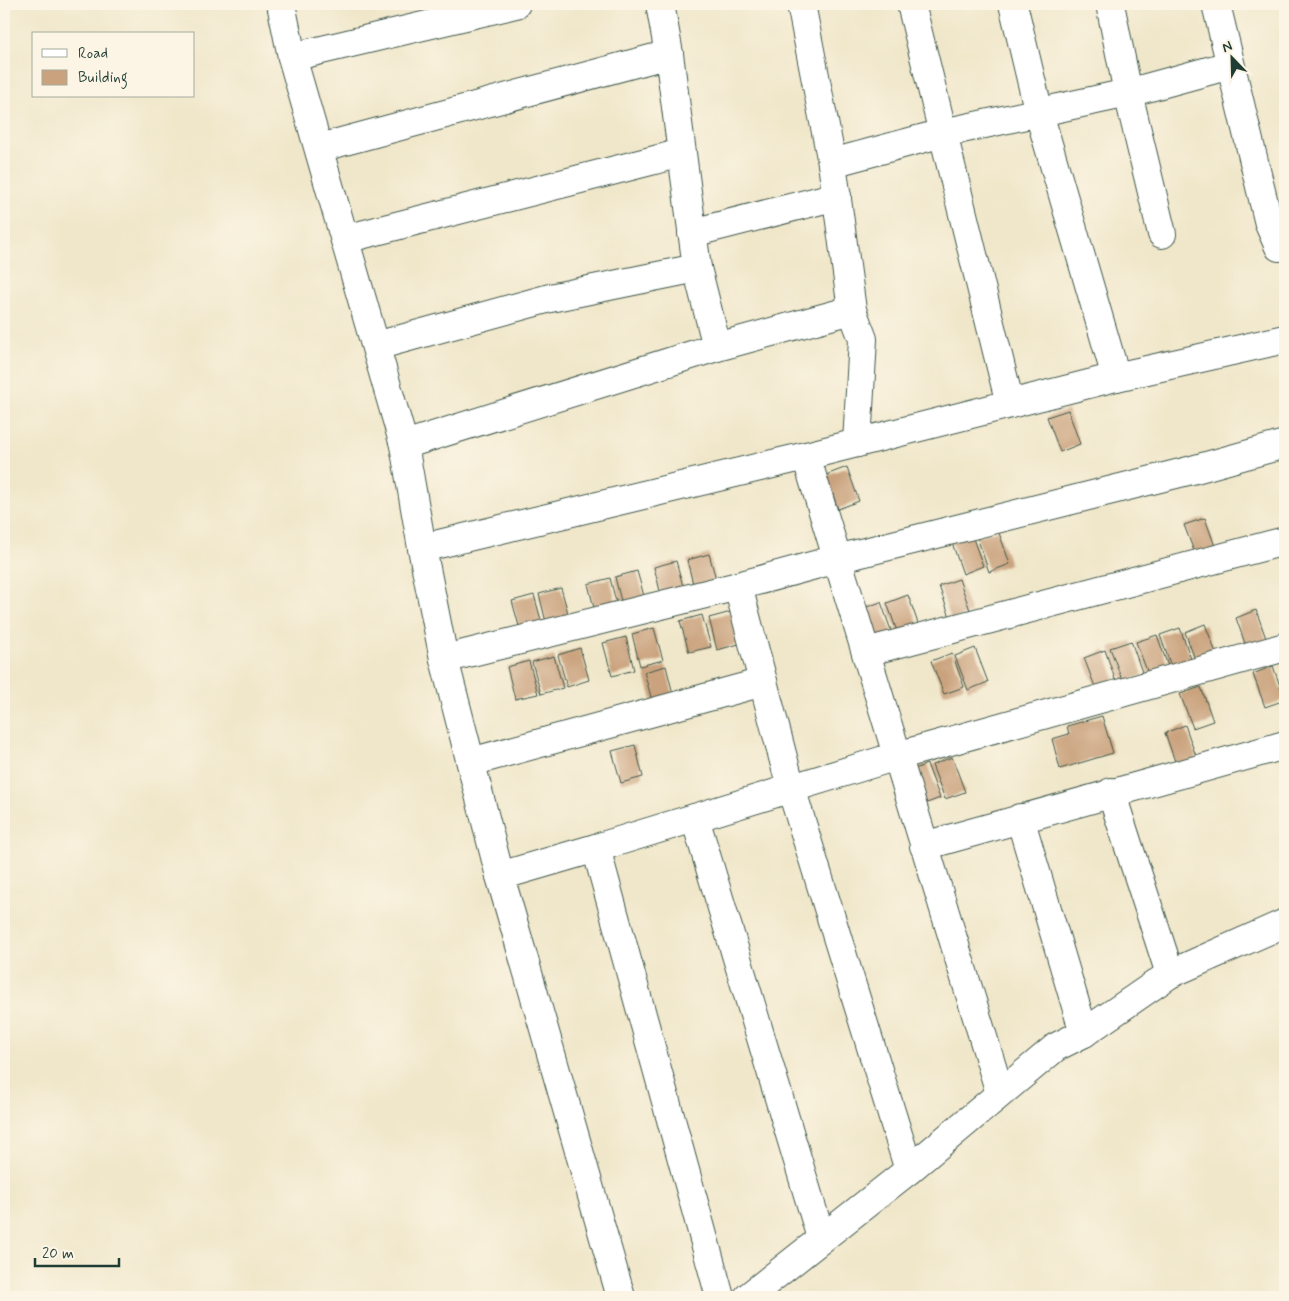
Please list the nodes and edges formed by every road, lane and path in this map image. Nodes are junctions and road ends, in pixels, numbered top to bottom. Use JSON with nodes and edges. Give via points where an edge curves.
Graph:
{"nodes":[{"id":1,"x":281,"y":4,"type":"edge"},
{"id":2,"x":516,"y":4,"type":"edge"},
{"id":3,"x":660,"y":4,"type":"edge"},
{"id":4,"x":801,"y":4,"type":"edge"},
{"id":5,"x":911,"y":4,"type":"edge"},
{"id":6,"x":1013,"y":4,"type":"edge"},
{"id":7,"x":1110,"y":4,"type":"edge"},
{"id":8,"x":1216,"y":4,"type":"edge"},
{"id":9,"x":669,"y":54,"type":"junction"},
{"id":10,"x":292,"y":57,"type":"junction"},
{"id":11,"x":1230,"y":65,"type":"junction"},
{"id":12,"x":1128,"y":93,"type":"junction"},
{"id":13,"x":1039,"y":113,"type":"junction"},
{"id":14,"x":943,"y":133,"type":"junction"},
{"id":15,"x":319,"y":148,"type":"junction"},
{"id":16,"x":682,"y":153,"type":"junction"},
{"id":17,"x":832,"y":163,"type":"junction"},
{"id":18,"x":837,"y":196,"type":"junction"},
{"id":19,"x":692,"y":233,"type":"junction"},
{"id":20,"x":1162,"y":234,"type":"dead end"},
{"id":21,"x":345,"y":239,"type":"junction"},
{"id":22,"x":1279,"y":247,"type":"dead end"},
{"id":23,"x":697,"y":268,"type":"junction"},
{"id":24,"x":852,"y":310,"type":"junction"},
{"id":25,"x":1285,"y":339,"type":"edge"},
{"id":26,"x":376,"y":346,"type":"junction"},
{"id":27,"x":717,"y":347,"type":"junction"},
{"id":28,"x":1116,"y":377,"type":"junction"},
{"id":29,"x":1010,"y":404,"type":"junction"},
{"id":30,"x":858,"y":443,"type":"junction"},
{"id":31,"x":1285,"y":444,"type":"edge"},
{"id":32,"x":404,"y":445,"type":"junction"},
{"id":33,"x":806,"y":456,"type":"junction"},
{"id":34,"x":1285,"y":541,"type":"edge"},
{"id":35,"x":422,"y":548,"type":"junction"},
{"id":36,"x":837,"y":559,"type":"junction"},
{"id":37,"x":738,"y":586,"type":"junction"},
{"id":38,"x":1285,"y":646,"type":"edge"},
{"id":39,"x":866,"y":652,"type":"junction"},
{"id":40,"x":444,"y":659,"type":"junction"},
{"id":41,"x":764,"y":682,"type":"junction"},
{"id":42,"x":1285,"y":744,"type":"edge"},
{"id":43,"x":897,"y":756,"type":"junction"},
{"id":44,"x":471,"y":762,"type":"junction"},
{"id":45,"x":791,"y":788,"type":"junction"},
{"id":46,"x":1111,"y":792,"type":"junction"},
{"id":47,"x":695,"y":818,"type":"junction"},
{"id":48,"x":1020,"y":818,"type":"junction"},
{"id":49,"x":924,"y":846,"type":"junction"},
{"id":50,"x":596,"y":848,"type":"junction"},
{"id":51,"x":500,"y":876,"type":"junction"},
{"id":52,"x":1285,"y":923,"type":"edge"},
{"id":53,"x":1170,"y":974,"type":"junction"},
{"id":54,"x":1084,"y":1033,"type":"junction"},
{"id":55,"x":1000,"y":1093,"type":"junction"},
{"id":56,"x":909,"y":1170,"type":"junction"},
{"id":57,"x":821,"y":1238,"type":"junction"},
{"id":58,"x":620,"y":1297,"type":"edge"},
{"id":59,"x":720,"y":1297,"type":"edge"},
{"id":60,"x":748,"y":1297,"type":"edge"}],
"edges":[{"from":1,"to":10,"type":"street"},
{"from":2,"to":10,"type":"street"},
{"from":3,"to":9,"type":"street"},
{"from":4,"to":17,"type":"street"},
{"from":5,"to":14,"type":"street"},
{"from":6,"to":13,"type":"street"},
{"from":7,"to":12,"type":"street"},
{"from":8,"to":11,"type":"street"},
{"from":9,"to":15,"type":"street"},
{"from":9,"to":16,"type":"street"},
{"from":10,"to":15,"type":"street"},
{"from":11,"to":12,"type":"street"},
{"from":11,"to":22,"type":"street","via":[[1269,224]]},
{"from":12,"to":13,"type":"street"},
{"from":12,"to":20,"type":"street"},
{"from":13,"to":14,"type":"street"},
{"from":13,"to":28,"type":"street"},
{"from":14,"to":17,"type":"street"},
{"from":14,"to":29,"type":"street"},
{"from":15,"to":21,"type":"street"},
{"from":16,"to":19,"type":"street"},
{"from":16,"to":21,"type":"street"},
{"from":17,"to":18,"type":"street"},
{"from":18,"to":19,"type":"street"},
{"from":18,"to":24,"type":"street"},
{"from":19,"to":23,"type":"street"},
{"from":21,"to":26,"type":"street"},
{"from":23,"to":26,"type":"street","via":[[550,298]]},
{"from":23,"to":27,"type":"street"},
{"from":24,"to":27,"type":"street"},
{"from":24,"to":30,"type":"street","via":[[864,339]]},
{"from":25,"to":28,"type":"street"},
{"from":26,"to":32,"type":"street"},
{"from":27,"to":32,"type":"street"},
{"from":28,"to":29,"type":"street"},
{"from":29,"to":30,"type":"street"},
{"from":30,"to":33,"type":"street"},
{"from":31,"to":36,"type":"street"},
{"from":32,"to":35,"type":"street"},
{"from":33,"to":35,"type":"street"},
{"from":33,"to":36,"type":"street"},
{"from":34,"to":39,"type":"street"},
{"from":35,"to":40,"type":"street"},
{"from":36,"to":37,"type":"street"},
{"from":36,"to":39,"type":"street"},
{"from":37,"to":40,"type":"street"},
{"from":37,"to":41,"type":"street"},
{"from":38,"to":43,"type":"street"},
{"from":39,"to":43,"type":"street"},
{"from":40,"to":44,"type":"street"},
{"from":41,"to":44,"type":"street"},
{"from":41,"to":45,"type":"street"},
{"from":42,"to":46,"type":"street"},
{"from":43,"to":45,"type":"street"},
{"from":43,"to":49,"type":"street"},
{"from":44,"to":51,"type":"street"},
{"from":45,"to":47,"type":"street"},
{"from":45,"to":56,"type":"street"},
{"from":46,"to":48,"type":"street"},
{"from":46,"to":53,"type":"street"},
{"from":47,"to":50,"type":"street"},
{"from":47,"to":57,"type":"street"},
{"from":48,"to":49,"type":"street"},
{"from":48,"to":54,"type":"street"},
{"from":49,"to":55,"type":"street"},
{"from":50,"to":51,"type":"street"},
{"from":50,"to":59,"type":"street"},
{"from":51,"to":58,"type":"street"},
{"from":52,"to":53,"type":"street"},
{"from":53,"to":54,"type":"street"},
{"from":54,"to":55,"type":"street","via":[[1056,1047]]},
{"from":55,"to":56,"type":"street"},
{"from":56,"to":57,"type":"street"},
{"from":57,"to":60,"type":"street"}]}
